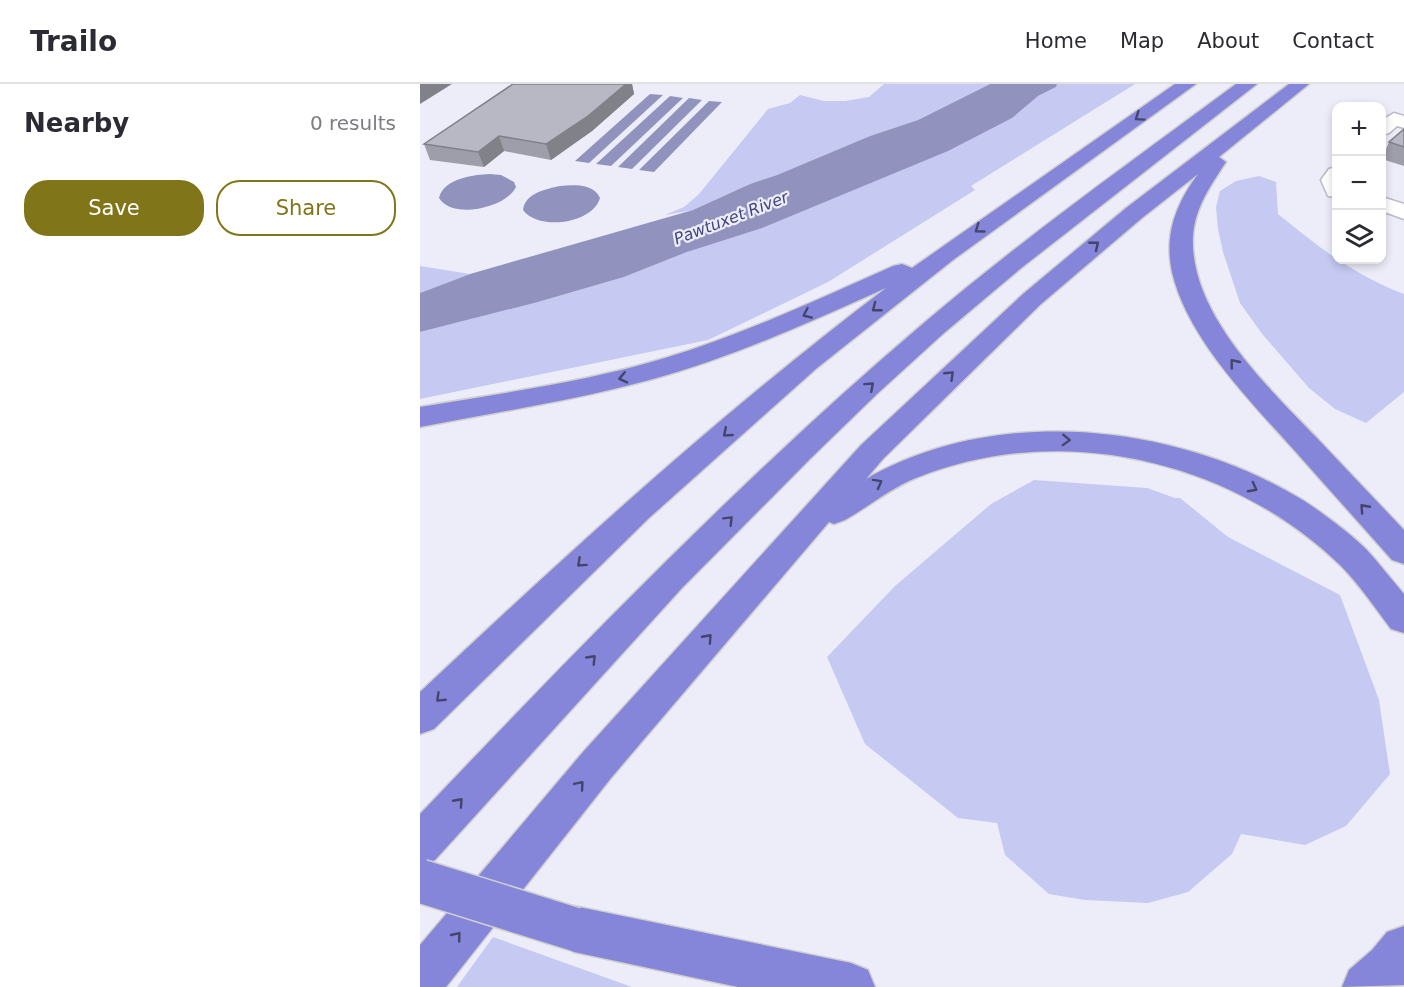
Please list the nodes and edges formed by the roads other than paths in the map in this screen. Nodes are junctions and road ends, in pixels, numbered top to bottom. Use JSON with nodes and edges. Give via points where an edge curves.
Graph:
{"nodes":[{"id":1,"x":1187,"y":84,"type":"edge"},
{"id":2,"x":1248,"y":84,"type":"edge"},
{"id":3,"x":1300,"y":84,"type":"edge"},
{"id":4,"x":1404,"y":122,"type":"edge"},
{"id":5,"x":1252,"y":124,"type":"junction"},
{"id":6,"x":1386,"y":125,"type":"edge"},
{"id":7,"x":1386,"y":205,"type":"edge"},
{"id":8,"x":1404,"y":212,"type":"edge"},
{"id":9,"x":956,"y":247,"type":"junction"},
{"id":10,"x":420,"y":417,"type":"edge"},
{"id":11,"x":1404,"y":551,"type":"edge"},
{"id":12,"x":768,"y":572,"type":"junction"},
{"id":13,"x":1404,"y":619,"type":"edge"},
{"id":14,"x":420,"y":717,"type":"edge"},
{"id":15,"x":420,"y":845,"type":"edge"},
{"id":16,"x":420,"y":881,"type":"edge"},
{"id":17,"x":574,"y":929,"type":"junction"},
{"id":18,"x":1404,"y":949,"type":"edge"},
{"id":19,"x":420,"y":982,"type":"edge"},
{"id":20,"x":746,"y":987,"type":"edge"},
{"id":21,"x":851,"y":987,"type":"edge"},
{"id":22,"x":1366,"y":987,"type":"edge"}],
"edges":[{"from":1,"to":9,"type":"highway","one_way":true},
{"from":15,"to":2,"type":"highway","one_way":true,"via":[[571,680],[836,416],[1020,256]]},
{"from":3,"to":5,"type":"highway"},
{"from":4,"to":6,"type":"street","via":[[1394,118]]},
{"from":11,"to":5,"type":"highway","one_way":true,"via":[[1235,366],[1193,299],[1182,255],[1187,205],[1203,177]]},
{"from":12,"to":5,"type":"highway","one_way":true,"via":[[872,452],[983,343],[1100,242]]},
{"from":7,"to":8,"type":"street"},
{"from":9,"to":10,"type":"highway","one_way":true,"via":[[783,325],[691,359],[628,377]]},
{"from":9,"to":14,"type":"highway","one_way":true,"via":[[863,318],[698,457]]},
{"from":12,"to":13,"type":"highway","one_way":true,"via":[[844,505],[900,472],[986,446],[1038,439],[1085,441],[1180,458],[1274,499],[1332,540],[1380,587]]},
{"from":19,"to":12,"type":"highway","one_way":true,"via":[[597,765]]},
{"from":16,"to":17,"type":"highway","bridge":true},
{"from":17,"to":20,"type":"highway"},
{"from":17,"to":21,"type":"highway"},
{"from":18,"to":22,"type":"highway"}]}
